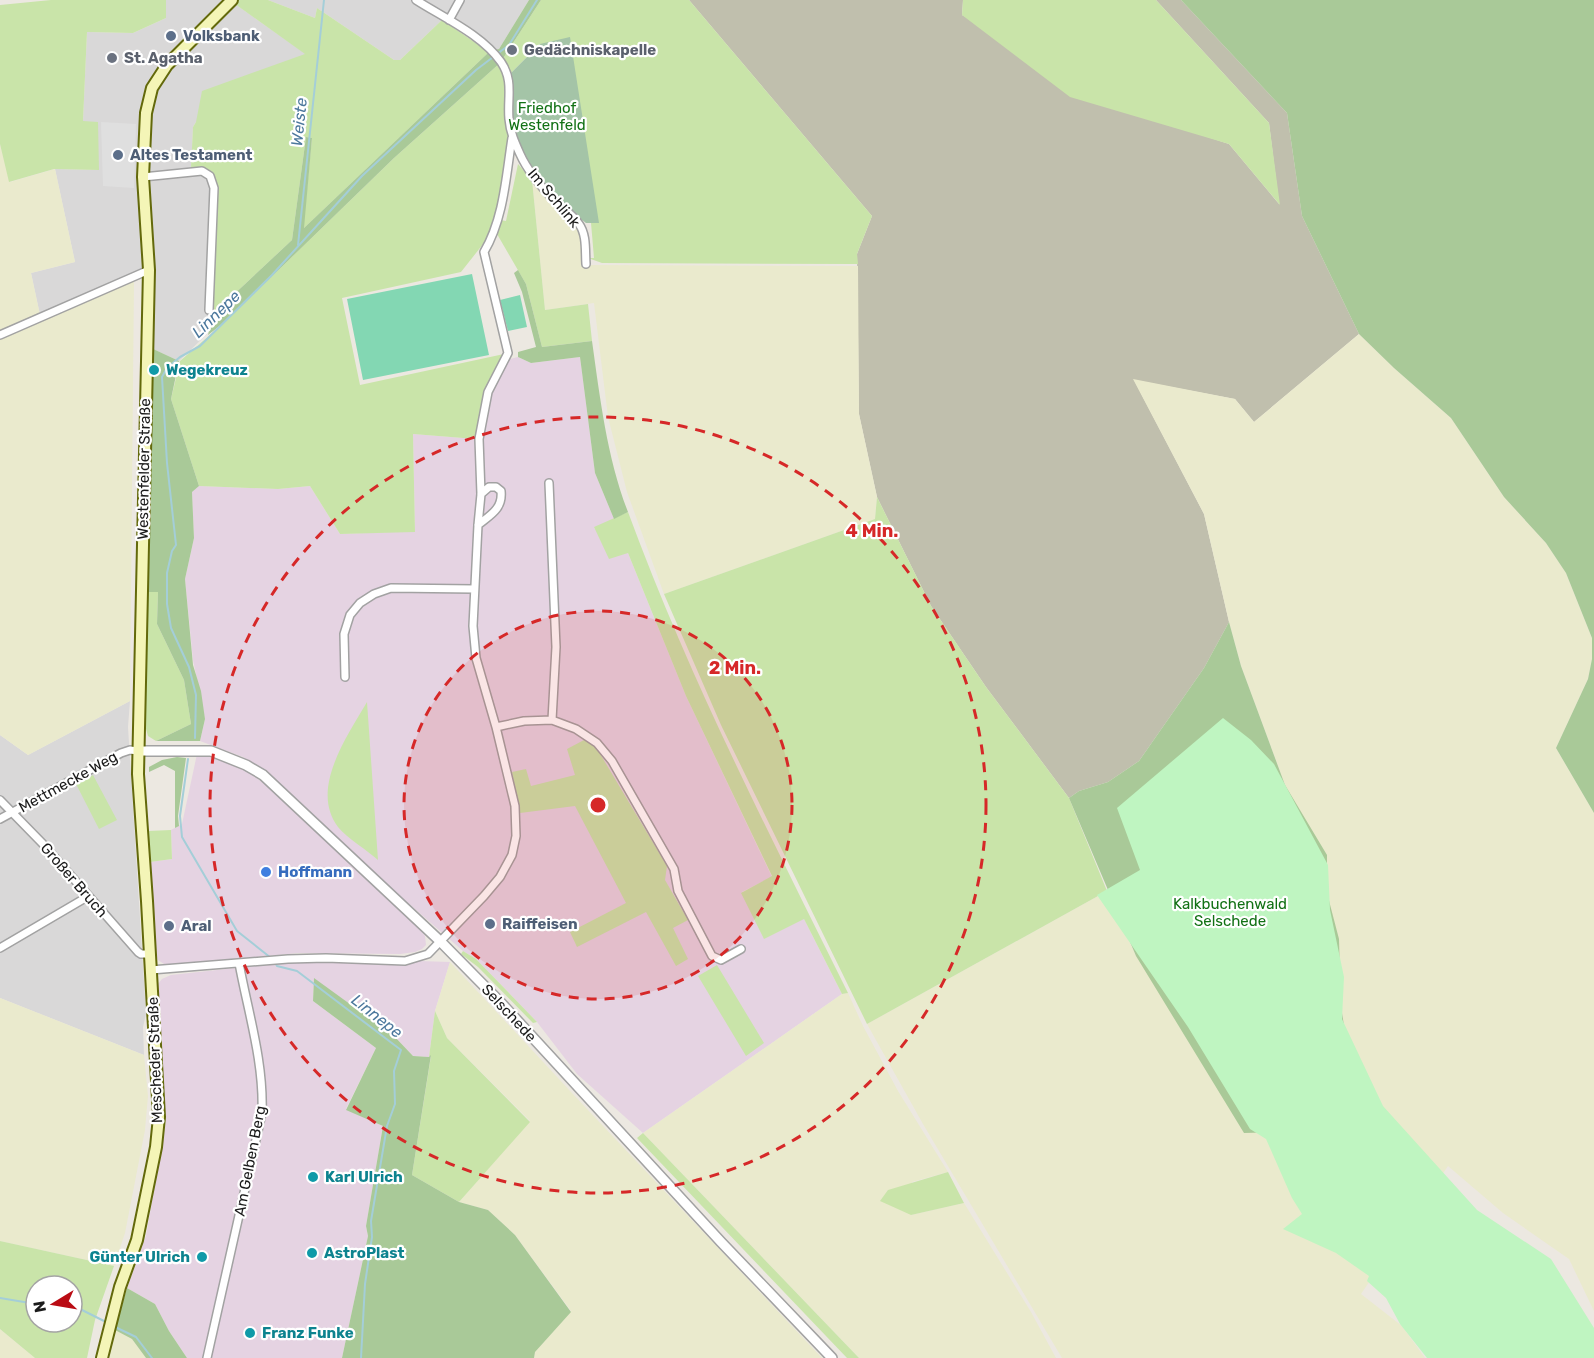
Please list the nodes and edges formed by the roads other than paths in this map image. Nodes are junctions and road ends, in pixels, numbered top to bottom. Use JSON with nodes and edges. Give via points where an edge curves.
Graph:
{"nodes":[{"id":1,"x":232,"y":0,"type":"edge"},
{"id":2,"x":416,"y":0,"type":"edge"},
{"id":3,"x":460,"y":0,"type":"edge"},
{"id":4,"x":449,"y":20,"type":"junction"},
{"id":5,"x":513,"y":138,"type":"junction"},
{"id":6,"x":143,"y":177,"type":"junction"},
{"id":7,"x":586,"y":264,"type":"dead end"},
{"id":8,"x":149,"y":270,"type":"junction"},
{"id":9,"x":208,"y":310,"type":"dead end"},
{"id":10,"x":0,"y":335,"type":"edge"},
{"id":11,"x":549,"y":483,"type":"dead end"},
{"id":12,"x":481,"y":494,"type":"junction"},
{"id":13,"x":478,"y":525,"type":"junction"},
{"id":14,"x":474,"y":589,"type":"junction"},
{"id":15,"x":345,"y":677,"type":"dead end"},
{"id":16,"x":552,"y":720,"type":"junction"},
{"id":17,"x":496,"y":727,"type":"junction"},
{"id":18,"x":138,"y":750,"type":"junction"},
{"id":19,"x":0,"y":800,"type":"edge"},
{"id":20,"x":13,"y":812,"type":"junction"},
{"id":21,"x":0,"y":819,"type":"edge"},
{"id":22,"x":87,"y":897,"type":"junction"},
{"id":23,"x":440,"y":940,"type":"junction"},
{"id":24,"x":0,"y":948,"type":"edge"},
{"id":25,"x":741,"y":949,"type":"dead end"},
{"id":26,"x":150,"y":954,"type":"junction"},
{"id":27,"x":239,"y":963,"type":"junction"},
{"id":28,"x":151,"y":970,"type":"junction"},
{"id":29,"x":102,"y":1358,"type":"edge"},
{"id":30,"x":207,"y":1358,"type":"edge"},
{"id":31,"x":832,"y":1358,"type":"edge"}],
"edges":[{"from":1,"to":6,"type":"main road","name":"Westenfelder Straße","via":[[166,66],[152,88],[146,113]]},
{"from":2,"to":4,"type":"street","name":"Im Schlink"},
{"from":3,"to":4,"type":"street"},
{"from":4,"to":5,"type":"street","name":"Im Schlink","via":[[491,50],[501,62],[511,87],[508,111]]},
{"from":5,"to":7,"type":"street","name":"Im Schlink","via":[[541,187],[579,224]]},
{"from":5,"to":12,"type":"street","via":[[498,220],[484,252],[508,353],[488,392],[479,439]]},
{"from":6,"to":8,"type":"main road","name":"Westenfelder Straße"},
{"from":6,"to":9,"type":"street","via":[[202,171],[210,176],[214,188]]},
{"from":8,"to":10,"type":"street"},
{"from":8,"to":18,"type":"main road","name":"Westenfelder Straße"},
{"from":11,"to":16,"type":"street","via":[[556,647]]},
{"from":12,"to":13,"type":"street"},
{"from":12,"to":13,"type":"street","via":[[496,487],[502,500],[499,508]]},
{"from":13,"to":14,"type":"street"},
{"from":14,"to":15,"type":"street","via":[[391,588],[360,603],[350,615],[344,634]]},
{"from":14,"to":17,"type":"street","via":[[476,658]]},
{"from":16,"to":17,"type":"street"},
{"from":16,"to":25,"type":"street","via":[[597,743],[612,761],[674,869],[678,891],[712,956],[721,960]]},
{"from":17,"to":23,"type":"street","via":[[515,806],[512,855],[484,896]]},
{"from":18,"to":20,"type":"street","name":"Mettmecke Weg","via":[[121,753]]},
{"from":18,"to":23,"type":"street","name":"Selschede","via":[[211,751],[263,775]]},
{"from":18,"to":26,"type":"main road","name":"Westenfelder Straße"},
{"from":19,"to":20,"type":"street","name":"Großer Bruch"},
{"from":20,"to":21,"type":"street","name":"Mettmecke Weg"},
{"from":20,"to":22,"type":"street","name":"Großer Bruch"},
{"from":22,"to":24,"type":"street"},
{"from":22,"to":26,"type":"street","name":"Großer Bruch","via":[[138,952]]},
{"from":23,"to":27,"type":"street","via":[[428,954],[405,962],[326,958]]},
{"from":23,"to":31,"type":"street","name":"Selschede"},
{"from":26,"to":28,"type":"main road","name":"Westenfelder Straße"},
{"from":27,"to":28,"type":"street"},
{"from":27,"to":30,"type":"street","name":"Am Gelben Berg","via":[[259,1058],[262,1113]]},
{"from":28,"to":29,"type":"main road","name":"Mescheder Straße","via":[[158,1133],[137,1240]]}]}
